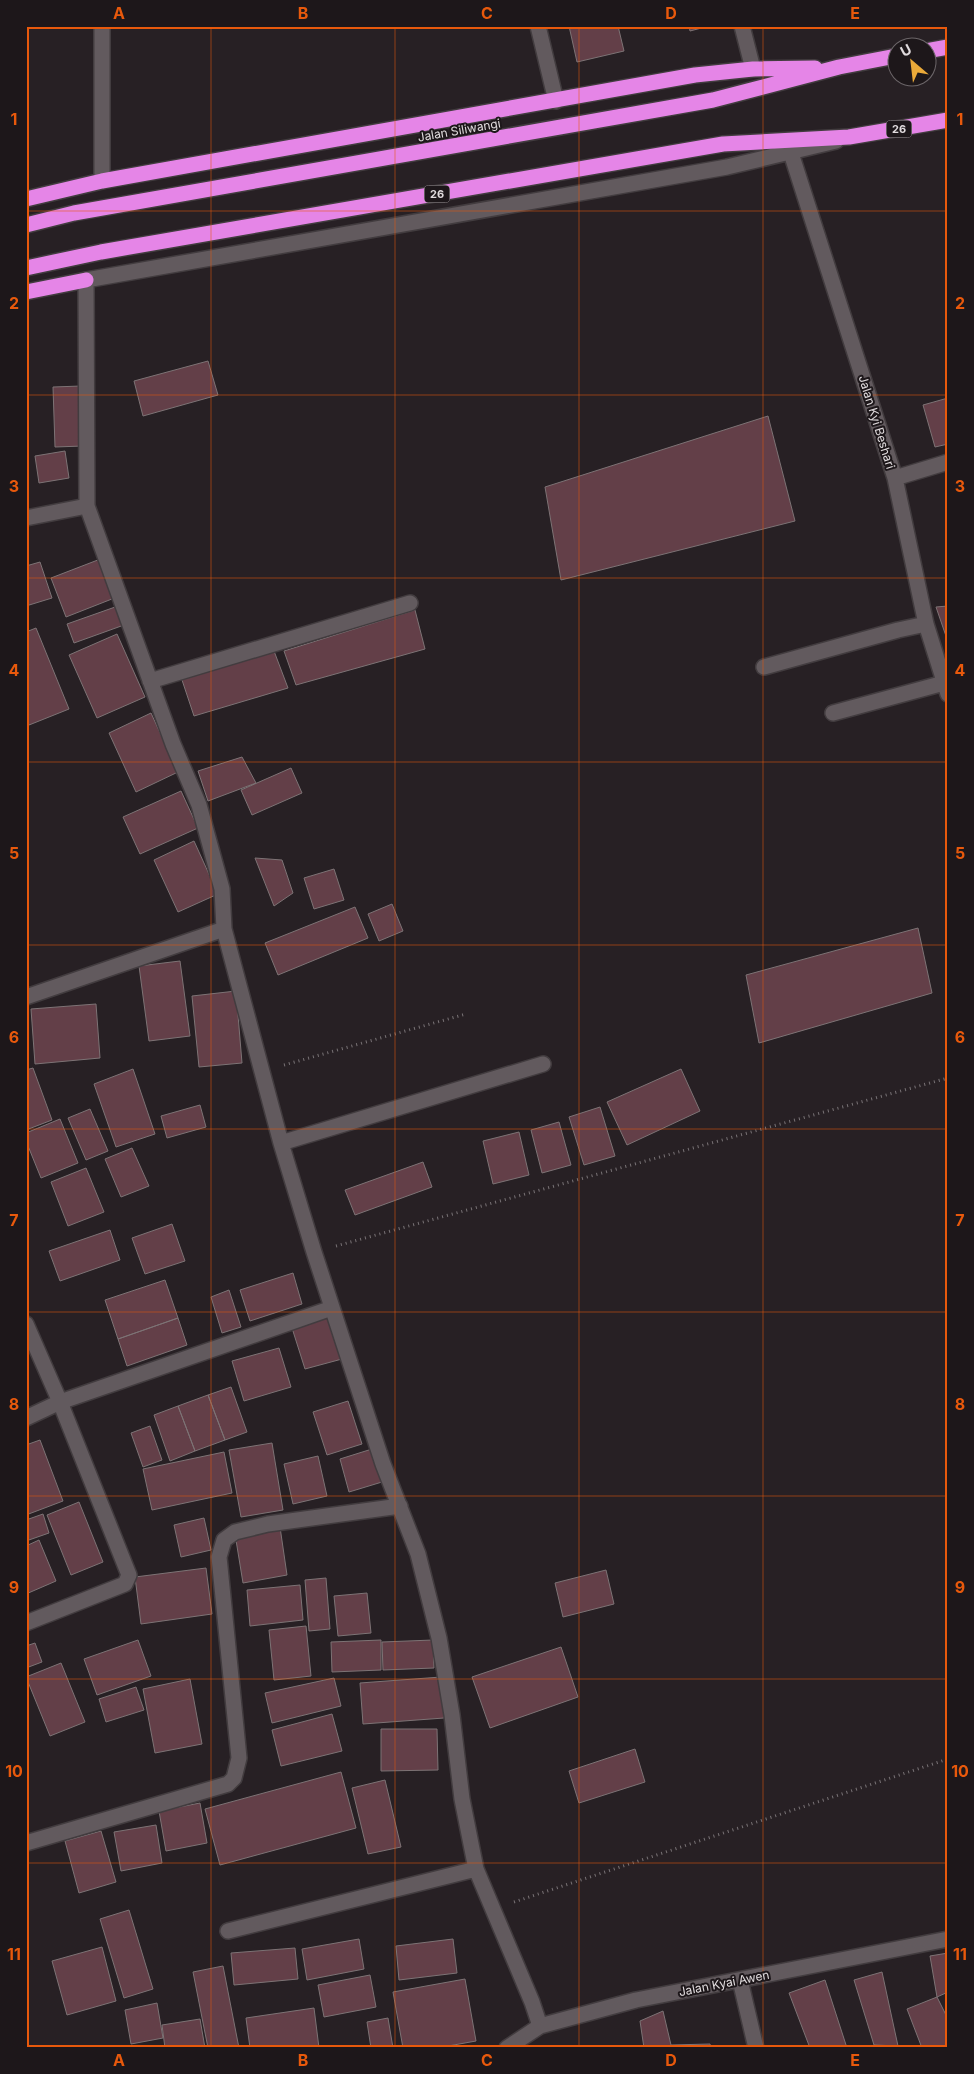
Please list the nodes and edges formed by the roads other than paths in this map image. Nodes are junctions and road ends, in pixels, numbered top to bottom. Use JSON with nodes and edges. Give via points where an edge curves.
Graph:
{"nodes":[{"id":1,"x":102,"y":26,"type":"edge"},
{"id":2,"x":538,"y":26,"type":"edge"},
{"id":3,"x":742,"y":26,"type":"edge"},
{"id":4,"x":886,"y":58,"type":"edge"},
{"id":5,"x":839,"y":67,"type":"junction"},
{"id":6,"x":753,"y":69,"type":"junction"},
{"id":7,"x":556,"y":101,"type":"junction"},
{"id":8,"x":948,"y":120,"type":"edge"},
{"id":9,"x":849,"y":137,"type":"junction"},
{"id":10,"x":791,"y":153,"type":"junction"},
{"id":11,"x":102,"y":181,"type":"junction"},
{"id":12,"x":26,"y":198,"type":"edge"},
{"id":13,"x":26,"y":225,"type":"edge"},
{"id":14,"x":26,"y":268,"type":"edge"},
{"id":15,"x":86,"y":280,"type":"junction"},
{"id":16,"x":26,"y":292,"type":"edge"},
{"id":17,"x":948,"y":462,"type":"edge"},
{"id":18,"x":895,"y":478,"type":"junction"},
{"id":19,"x":87,"y":506,"type":"junction"},
{"id":20,"x":26,"y":518,"type":"edge"},
{"id":21,"x":410,"y":603,"type":"dead end"},
{"id":22,"x":926,"y":624,"type":"junction"},
{"id":23,"x":764,"y":667,"type":"dead end"},
{"id":24,"x":150,"y":681,"type":"junction"},
{"id":25,"x":946,"y":689,"type":"edge"},
{"id":26,"x":833,"y":713,"type":"dead end"},
{"id":27,"x":224,"y":928,"type":"junction"},
{"id":28,"x":26,"y":997,"type":"edge"},
{"id":29,"x":543,"y":1064,"type":"dead end"},
{"id":30,"x":281,"y":1143,"type":"junction"},
{"id":31,"x":332,"y":1308,"type":"junction"},
{"id":32,"x":26,"y":1324,"type":"edge"},
{"id":33,"x":60,"y":1402,"type":"junction"},
{"id":34,"x":26,"y":1418,"type":"edge"},
{"id":35,"x":400,"y":1506,"type":"junction"},
{"id":36,"x":26,"y":1623,"type":"edge"},
{"id":37,"x":26,"y":1843,"type":"edge"},
{"id":38,"x":476,"y":1869,"type":"junction"},
{"id":39,"x":228,"y":1931,"type":"dead end"},
{"id":40,"x":948,"y":1939,"type":"edge"},
{"id":41,"x":740,"y":1980,"type":"junction"},
{"id":42,"x":540,"y":2026,"type":"junction"},
{"id":43,"x":507,"y":2048,"type":"edge"},
{"id":44,"x":756,"y":2048,"type":"edge"}],
"edges":[{"from":1,"to":11,"type":"street"},
{"from":2,"to":7,"type":"street"},
{"from":3,"to":6,"type":"street"},
{"from":4,"to":5,"type":"highway","name":"Jalan Siliwangi"},
{"from":5,"to":6,"type":"highway"},
{"from":5,"to":13,"type":"highway","name":"Jalan Siliwangi","via":[[713,100]]},
{"from":6,"to":7,"type":"highway","via":[[695,75]]},
{"from":7,"to":11,"type":"highway"},
{"from":8,"to":9,"type":"highway","number":"26"},
{"from":9,"to":10,"type":"street"},
{"from":9,"to":14,"type":"highway","number":"26","via":[[723,144]]},
{"from":10,"to":15,"type":"street"},
{"from":10,"to":18,"type":"street","name":"Jalan Kyi Beshari"},
{"from":11,"to":12,"type":"highway"},
{"from":15,"to":16,"type":"highway"},
{"from":15,"to":19,"type":"street"},
{"from":17,"to":18,"type":"street"},
{"from":18,"to":22,"type":"street","name":"Jalan Kyi Beshari"},
{"from":19,"to":20,"type":"street"},
{"from":19,"to":24,"type":"street"},
{"from":21,"to":24,"type":"street"},
{"from":22,"to":23,"type":"street"},
{"from":22,"to":25,"type":"street","name":"Jalan Kyi Beshari"},
{"from":24,"to":27,"type":"street","via":[[199,805],[222,889]]},
{"from":25,"to":26,"type":"street"},
{"from":27,"to":28,"type":"street"},
{"from":27,"to":30,"type":"street"},
{"from":29,"to":30,"type":"street"},
{"from":30,"to":31,"type":"street"},
{"from":31,"to":33,"type":"street"},
{"from":31,"to":35,"type":"street"},
{"from":32,"to":33,"type":"street"},
{"from":33,"to":34,"type":"street"},
{"from":33,"to":36,"type":"street","via":[[129,1574],[126,1584]]},
{"from":35,"to":37,"type":"street","via":[[268,1524],[235,1532],[224,1540],[219,1557],[239,1758],[234,1778],[228,1784]]},
{"from":35,"to":38,"type":"street","via":[[418,1554],[439,1638],[462,1799]]},
{"from":38,"to":39,"type":"street"},
{"from":38,"to":42,"type":"street"},
{"from":40,"to":41,"type":"street","name":"Jalan Kyai Awen"},
{"from":41,"to":42,"type":"street","name":"Jalan Kyai Awen","via":[[636,2000]]},
{"from":41,"to":44,"type":"street"},
{"from":42,"to":43,"type":"street","name":"Jalan Kyai Awen"}]}
